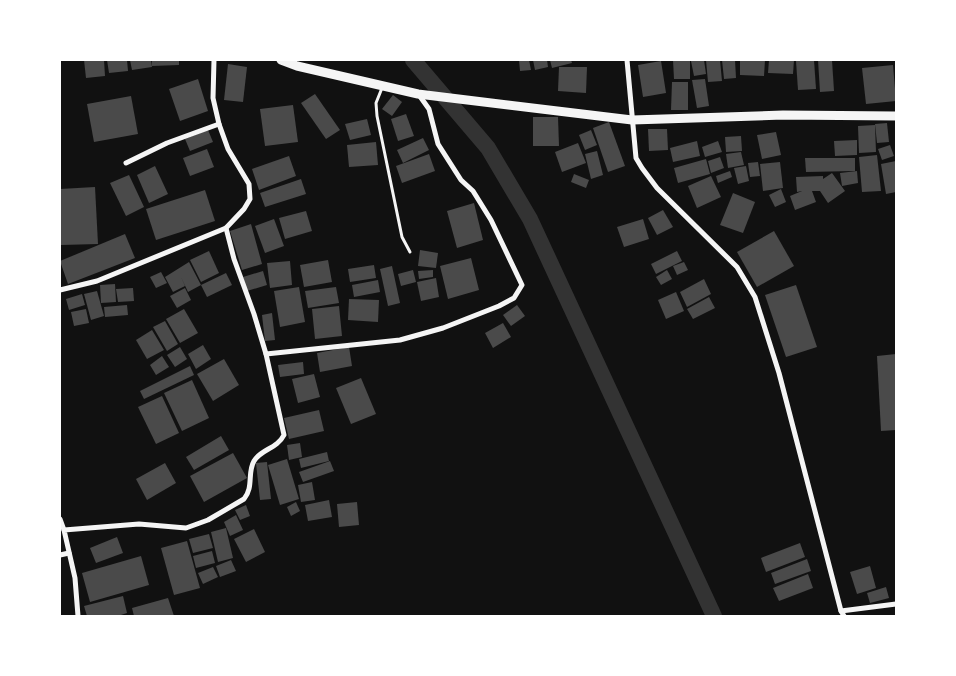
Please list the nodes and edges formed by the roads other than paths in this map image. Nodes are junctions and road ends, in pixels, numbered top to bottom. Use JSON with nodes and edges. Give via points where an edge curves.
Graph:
{"nodes":[{"id":1,"x":214,"y":60,"type":"edge"},
{"id":2,"x":281,"y":60,"type":"edge"},
{"id":3,"x":627,"y":60,"type":"edge"},
{"id":4,"x":384,"y":86,"type":"junction"},
{"id":5,"x":418,"y":94,"type":"junction"},
{"id":6,"x":896,"y":116,"type":"edge"},
{"id":7,"x":632,"y":120,"type":"junction"},
{"id":8,"x":220,"y":124,"type":"junction"},
{"id":9,"x":126,"y":163,"type":"dead end"},
{"id":10,"x":226,"y":228,"type":"junction"},
{"id":11,"x":410,"y":252,"type":"dead end"},
{"id":12,"x":60,"y":290,"type":"edge"},
{"id":13,"x":266,"y":354,"type":"junction"},
{"id":14,"x":60,"y":519,"type":"edge"},
{"id":15,"x":64,"y":530,"type":"junction"},
{"id":16,"x":69,"y":553,"type":"junction"},
{"id":17,"x":60,"y":555,"type":"edge"},
{"id":18,"x":896,"y":604,"type":"edge"},
{"id":19,"x":842,"y":613,"type":"edge"},
{"id":20,"x":78,"y":616,"type":"edge"}],
"edges":[{"from":1,"to":8,"type":"street","via":[[213,98]]},
{"from":2,"to":4,"type":"street"},
{"from":3,"to":7,"type":"street"},
{"from":4,"to":5,"type":"street"},
{"from":4,"to":11,"type":"lane","via":[[376,103],[378,116],[402,237]]},
{"from":5,"to":7,"type":"street"},
{"from":5,"to":13,"type":"street","via":[[429,109],[438,144],[491,220],[522,285],[514,298],[443,328],[392,341]]},
{"from":6,"to":7,"type":"street","via":[[783,115]]},
{"from":7,"to":19,"type":"street","via":[[636,158],[642,168],[657,188],[737,267],[755,297],[779,373]]},
{"from":8,"to":9,"type":"street","via":[[167,143]]},
{"from":8,"to":10,"type":"street","via":[[228,148],[249,184],[250,199]]},
{"from":10,"to":12,"type":"street","via":[[97,281]]},
{"from":10,"to":13,"type":"street"},
{"from":13,"to":15,"type":"street","via":[[284,435],[275,446],[255,459],[249,494],[244,499],[208,520],[186,528],[139,524]]},
{"from":14,"to":15,"type":"street"},
{"from":15,"to":16,"type":"street"},
{"from":16,"to":17,"type":"street"},
{"from":16,"to":20,"type":"street"},
{"from":18,"to":19,"type":"street"}]}
